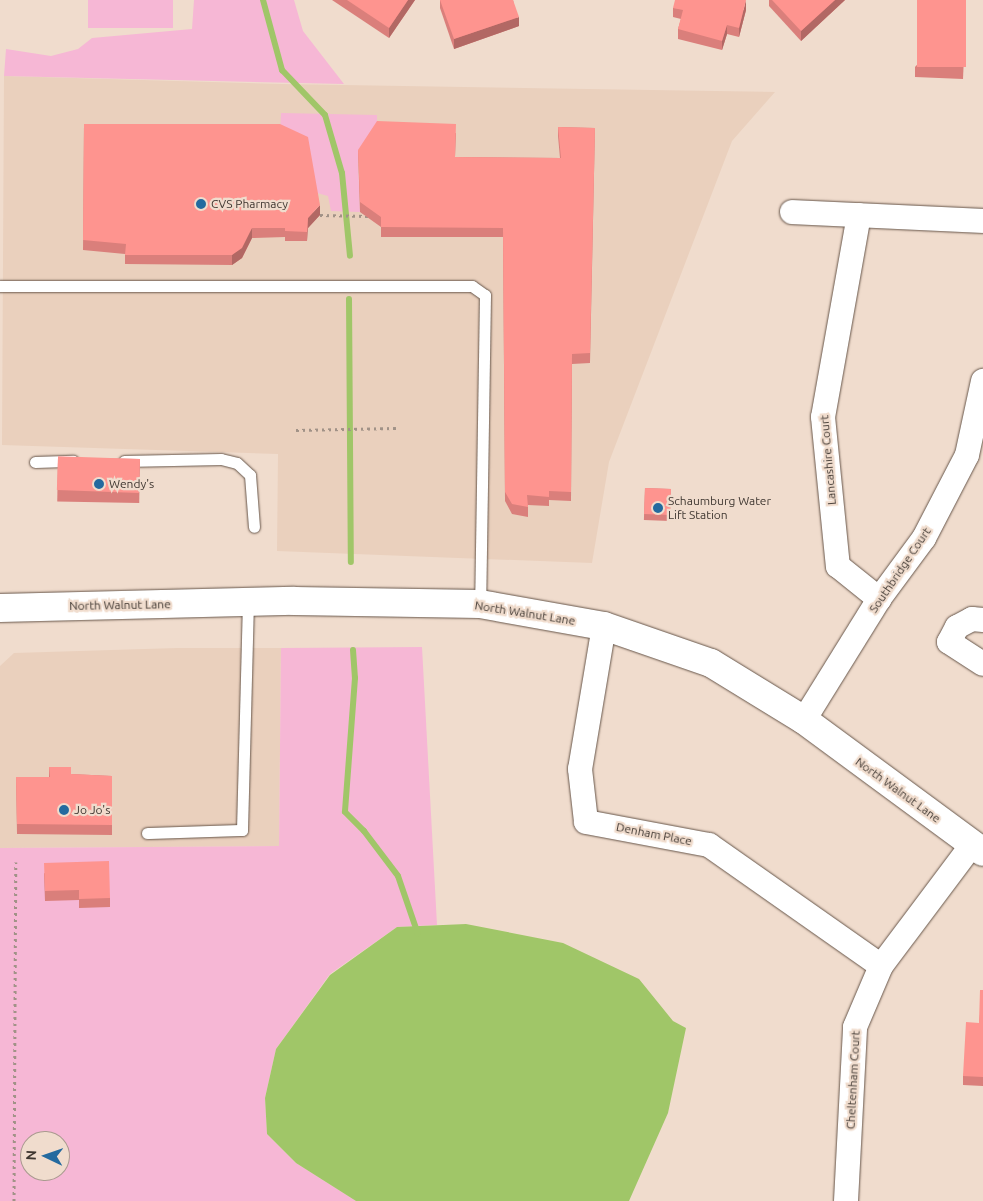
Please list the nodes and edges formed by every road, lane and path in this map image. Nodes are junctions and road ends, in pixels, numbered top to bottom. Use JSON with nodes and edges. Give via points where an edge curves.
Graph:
{"nodes":[{"id":1,"x":792,"y":212,"type":"dead end"},
{"id":2,"x":859,"y":214,"type":"junction"},
{"id":3,"x":320,"y":215,"type":"edge"},
{"id":4,"x":369,"y":216,"type":"edge"},
{"id":5,"x":983,"y":222,"type":"edge"},
{"id":6,"x":0,"y":286,"type":"edge"},
{"id":7,"x":983,"y":384,"type":"edge"},
{"id":8,"x":396,"y":428,"type":"dead end"},
{"id":9,"x":296,"y":430,"type":"dead end"},
{"id":10,"x":84,"y":461,"type":"edge"},
{"id":11,"x":113,"y":461,"type":"edge"},
{"id":12,"x":35,"y":462,"type":"dead end"},
{"id":13,"x":254,"y":527,"type":"dead end"},
{"id":14,"x":879,"y":599,"type":"junction"},
{"id":15,"x":248,"y":602,"type":"junction"},
{"id":16,"x":480,"y":604,"type":"junction"},
{"id":17,"x":0,"y":608,"type":"edge"},
{"id":18,"x":983,"y":620,"type":"edge"},
{"id":19,"x":604,"y":626,"type":"junction"},
{"id":20,"x":983,"y":664,"type":"edge"},
{"id":21,"x":804,"y":720,"type":"junction"},
{"id":22,"x":147,"y":833,"type":"dead end"},
{"id":23,"x":978,"y":848,"type":"edge"},
{"id":24,"x":16,"y":862,"type":"dead end"},
{"id":25,"x":882,"y":966,"type":"junction"},
{"id":26,"x":14,"y":1201,"type":"edge"},
{"id":27,"x":846,"y":1201,"type":"edge"}],
"edges":[{"from":1,"to":2,"type":"street"},
{"from":2,"to":5,"type":"street"},
{"from":2,"to":14,"type":"street","name":"Lancashire Court","via":[[823,417],[838,566]]},
{"from":3,"to":4,"type":"path"},
{"from":6,"to":16,"type":"lane","via":[[472,286],[485,295]]},
{"from":7,"to":14,"type":"street","name":"Southbridge Court","via":[[966,455],[924,538]]},
{"from":8,"to":9,"type":"path"},
{"from":10,"to":12,"type":"lane"},
{"from":11,"to":13,"type":"lane","via":[[221,459],[237,463],[250,475]]},
{"from":14,"to":21,"type":"street","name":"Southbridge Court"},
{"from":15,"to":16,"type":"street","name":"North Walnut Lane"},
{"from":15,"to":17,"type":"street","name":"North Walnut Lane"},
{"from":15,"to":22,"type":"lane","via":[[242,830]]},
{"from":16,"to":19,"type":"street","name":"North Walnut Lane"},
{"from":18,"to":20,"type":"street","via":[[972,618],[956,627],[949,642]]},
{"from":19,"to":21,"type":"street","name":"North Walnut Lane","via":[[711,663]]},
{"from":19,"to":25,"type":"street","name":"Denham Place","via":[[580,769],[586,822],[709,845]]},
{"from":21,"to":23,"type":"street","name":"North Walnut Lane"},
{"from":23,"to":25,"type":"street","name":"Cheltenham Court"},
{"from":24,"to":26,"type":"path"},
{"from":25,"to":27,"type":"street","name":"Cheltenham Court","via":[[855,1027]]}]}
